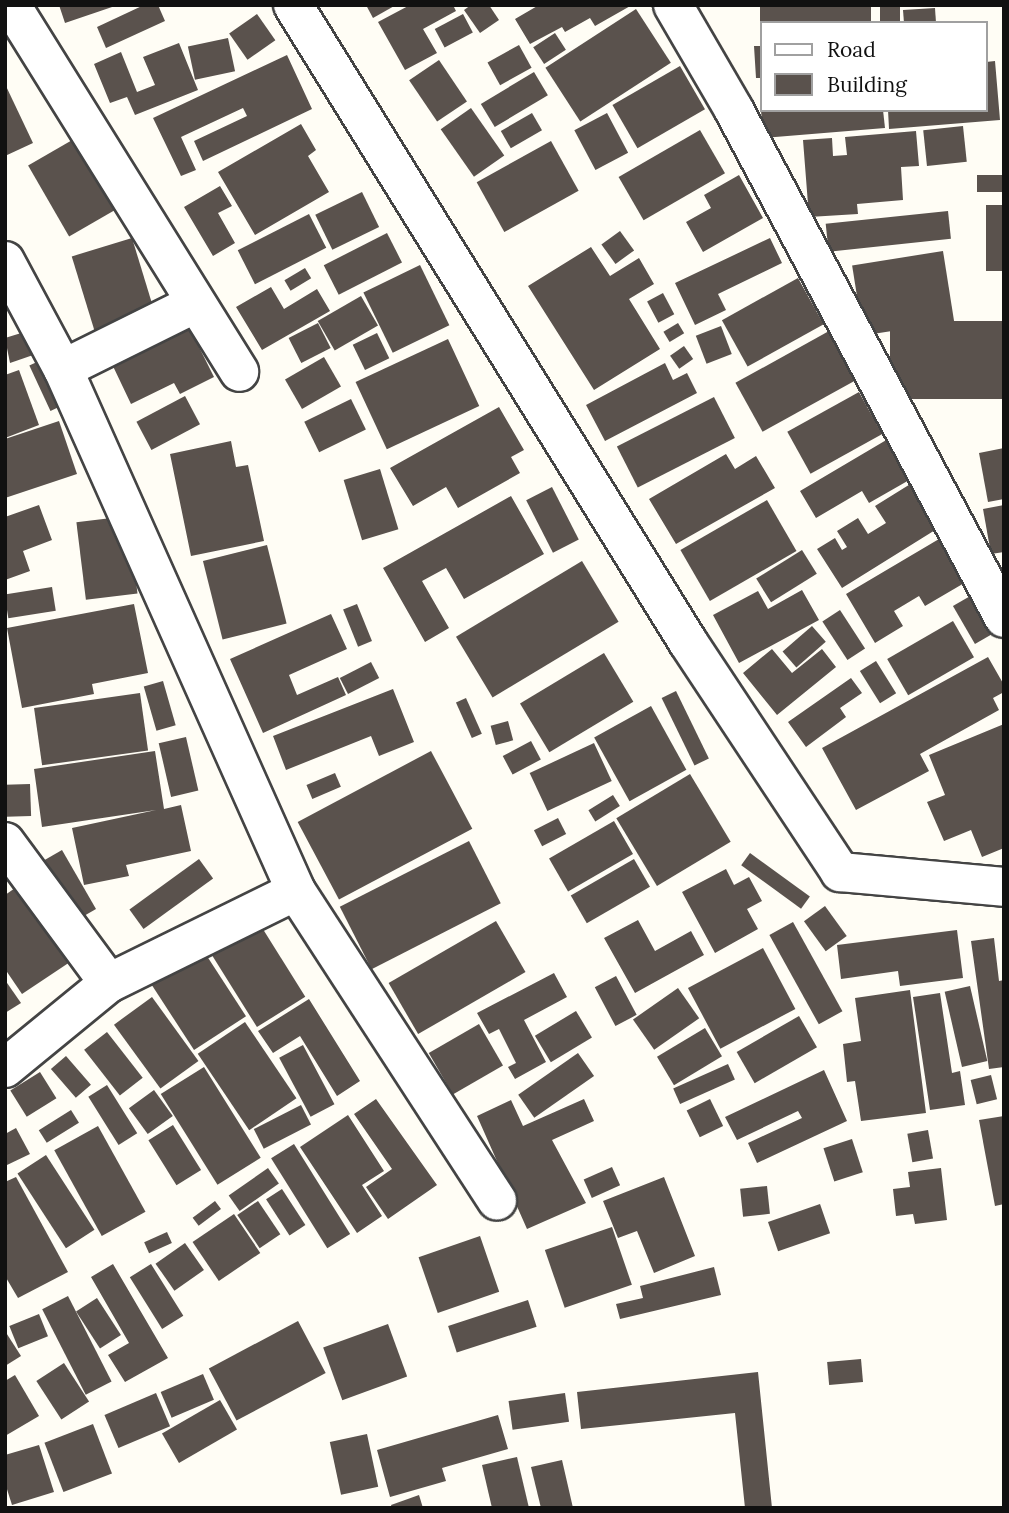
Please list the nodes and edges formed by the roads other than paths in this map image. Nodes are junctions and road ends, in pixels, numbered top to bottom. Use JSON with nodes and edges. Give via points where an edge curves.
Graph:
{"nodes":[{"id":1,"x":11,"y":5,"type":"edge"},
{"id":2,"x":293,"y":5,"type":"edge"},
{"id":3,"x":673,"y":5,"type":"edge"},
{"id":4,"x":5,"y":261,"type":"edge"},
{"id":5,"x":196,"y":303,"type":"junction"},
{"id":6,"x":63,"y":369,"type":"junction"},
{"id":7,"x":239,"y":372,"type":"dead end"},
{"id":8,"x":1004,"y":618,"type":"edge"},
{"id":9,"x":5,"y":842,"type":"edge"},
{"id":10,"x":1004,"y":887,"type":"edge"},
{"id":11,"x":296,"y":891,"type":"junction"},
{"id":12,"x":109,"y":983,"type":"junction"},
{"id":13,"x":5,"y":1068,"type":"edge"},
{"id":14,"x":497,"y":1201,"type":"dead end"}],
"edges":[{"from":1,"to":5,"type":"street"},
{"from":2,"to":10,"type":"street","via":[[688,642],[840,872]]},
{"from":3,"to":8,"type":"street","via":[[734,110]]},
{"from":4,"to":6,"type":"street"},
{"from":5,"to":6,"type":"street"},
{"from":5,"to":7,"type":"street"},
{"from":6,"to":11,"type":"street"},
{"from":9,"to":12,"type":"street"},
{"from":11,"to":12,"type":"street"},
{"from":11,"to":14,"type":"street"},
{"from":12,"to":13,"type":"street"}]}
